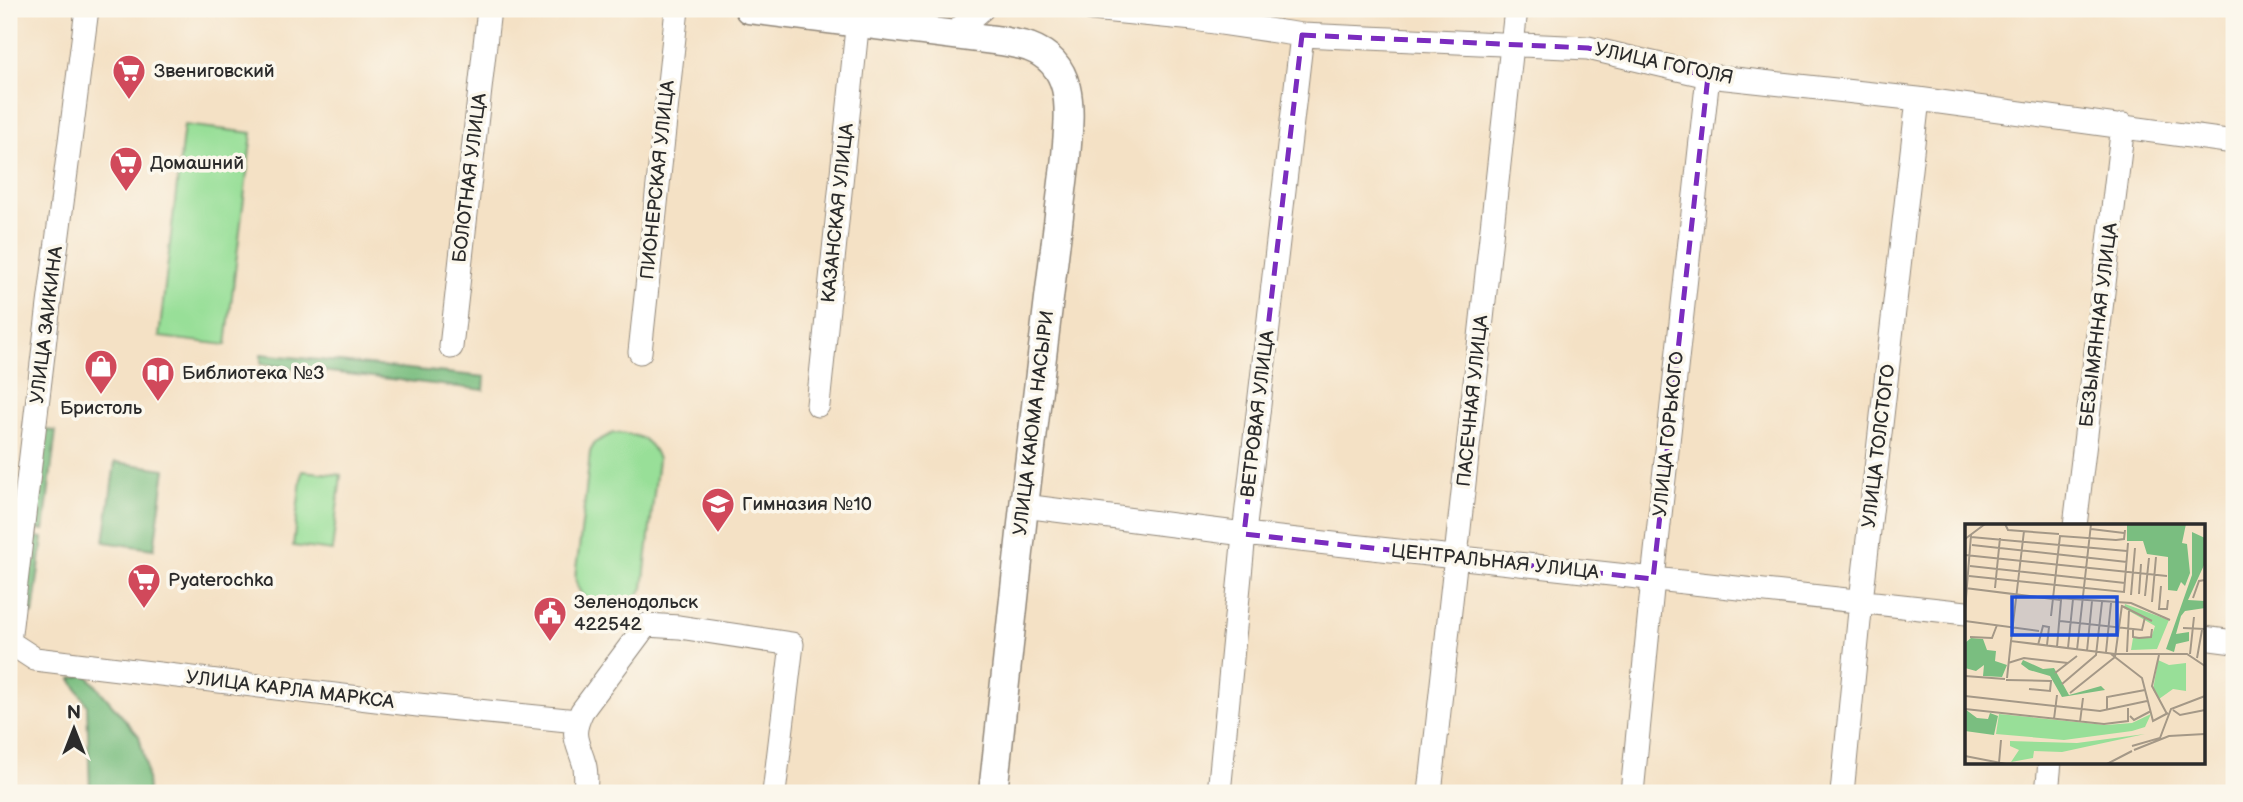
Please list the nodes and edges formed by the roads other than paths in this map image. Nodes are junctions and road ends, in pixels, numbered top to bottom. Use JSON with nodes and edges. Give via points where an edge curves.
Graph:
{"nodes":[{"id":1,"x":87,"y":9,"type":"edge"},
{"id":2,"x":489,"y":9,"type":"edge"},
{"id":3,"x":677,"y":9,"type":"edge"},
{"id":4,"x":749,"y":9,"type":"edge"},
{"id":5,"x":982,"y":9,"type":"edge"},
{"id":6,"x":1092,"y":9,"type":"edge"},
{"id":7,"x":1516,"y":9,"type":"edge"},
{"id":8,"x":858,"y":15,"type":"edge"},
{"id":9,"x":953,"y":35,"type":"junction"},
{"id":10,"x":1302,"y":35,"type":"junction"},
{"id":11,"x":1512,"y":43,"type":"junction"},
{"id":12,"x":1709,"y":76,"type":"junction"},
{"id":13,"x":1918,"y":99,"type":"junction"},
{"id":14,"x":2123,"y":125,"type":"junction"},
{"id":15,"x":2234,"y":142,"type":"edge"},
{"id":16,"x":451,"y":347,"type":"dead end"},
{"id":17,"x":640,"y":352,"type":"dead end"},
{"id":18,"x":818,"y":405,"type":"dead end"},
{"id":19,"x":1024,"y":506,"type":"junction"},
{"id":20,"x":2075,"y":524,"type":"edge"},
{"id":21,"x":1244,"y":534,"type":"junction"},
{"id":22,"x":1456,"y":558,"type":"junction"},
{"id":23,"x":1653,"y":579,"type":"junction"},
{"id":24,"x":1861,"y":601,"type":"junction"},
{"id":25,"x":1965,"y":613,"type":"edge"},
{"id":26,"x":2204,"y":638,"type":"edge"},
{"id":27,"x":9,"y":642,"type":"edge"},
{"id":28,"x":2234,"y":642,"type":"edge"},
{"id":29,"x":577,"y":721,"type":"junction"},
{"id":30,"x":2050,"y":764,"type":"edge"},
{"id":31,"x":585,"y":793,"type":"edge"},
{"id":32,"x":774,"y":793,"type":"edge"},
{"id":33,"x":993,"y":793,"type":"edge"},
{"id":34,"x":1219,"y":793,"type":"edge"},
{"id":35,"x":1430,"y":793,"type":"edge"},
{"id":36,"x":1632,"y":793,"type":"edge"},
{"id":37,"x":1842,"y":793,"type":"edge"},
{"id":38,"x":2047,"y":793,"type":"edge"}],
"edges":[{"from":1,"to":27,"type":"street","name":"УЛИЦА ЗАИКИНА"},
{"from":2,"to":16,"type":"street","name":"БОЛОТНАЯ УЛИЦА"},
{"from":3,"to":17,"type":"street","name":"ПИОНЕРСКАЯ УЛИЦА"},
{"from":4,"to":8,"type":"main road"},
{"from":5,"to":9,"type":"street"},
{"from":6,"to":10,"type":"street","name":"УЛИЦА ГОГОЛЯ"},
{"from":7,"to":11,"type":"street","name":"ПАСЕЧНАЯ УЛИЦА"},
{"from":8,"to":9,"type":"main road"},
{"from":8,"to":18,"type":"street","name":"КАЗАНСКАЯ УЛИЦА"},
{"from":9,"to":19,"type":"main road","name":"УЛИЦА КАЮМА НАСЫРИ","via":[[1002,41],[1048,58],[1063,76],[1070,108]]},
{"from":10,"to":11,"type":"street","name":"УЛИЦА ГОГОЛЯ"},
{"from":10,"to":21,"type":"street","name":"ВЕТРОВАЯ УЛИЦА"},
{"from":11,"to":12,"type":"street","name":"УЛИЦА ГОГОЛЯ","via":[[1588,48]]},
{"from":11,"to":22,"type":"street","name":"ПАСЕЧНАЯ УЛИЦА"},
{"from":12,"to":13,"type":"street","name":"УЛИЦА ГОГОЛЯ"},
{"from":12,"to":23,"type":"street","name":"УЛИЦА ГОРЬКОГО"},
{"from":13,"to":14,"type":"street","name":"УЛИЦА ГОГОЛЯ"},
{"from":13,"to":24,"type":"street","name":"УЛИЦА ТОЛСТОГО"},
{"from":14,"to":15,"type":"street","name":"УЛИЦА ГОГОЛЯ"},
{"from":14,"to":20,"type":"street","name":"БЕЗЫМЯННАЯ УЛИЦА"},
{"from":19,"to":21,"type":"street","name":"ЦЕНТРАЛЬНАЯ УЛИЦА"},
{"from":19,"to":33,"type":"main road","name":"УЛИЦА КАЮМА НАСЫРИ"},
{"from":21,"to":22,"type":"street","name":"ЦЕНТРАЛЬНАЯ УЛИЦА"},
{"from":21,"to":34,"type":"street","name":"ВЕТРОВАЯ УЛИЦА"},
{"from":22,"to":23,"type":"street","name":"ЦЕНТРАЛЬНАЯ УЛИЦА"},
{"from":22,"to":35,"type":"street","name":"ПАСЕЧНАЯ УЛИЦА"},
{"from":23,"to":24,"type":"street","name":"ЦЕНТРАЛЬНАЯ УЛИЦА"},
{"from":23,"to":36,"type":"street","name":"УЛИЦА ГОРЬКОГО"},
{"from":24,"to":25,"type":"street","name":"ЦЕНТРАЛЬНАЯ УЛИЦА"},
{"from":24,"to":37,"type":"street","name":"УЛИЦА ТОЛСТОГО"},
{"from":26,"to":28,"type":"street"},
{"from":27,"to":29,"type":"street","name":"УЛИЦА КАРЛА МАРКСА","via":[[35,659]]},
{"from":29,"to":31,"type":"street","via":[[575,742],[584,761]]},
{"from":29,"to":32,"type":"street","via":[[646,625],[792,644]]},
{"from":30,"to":38,"type":"street"}]}
